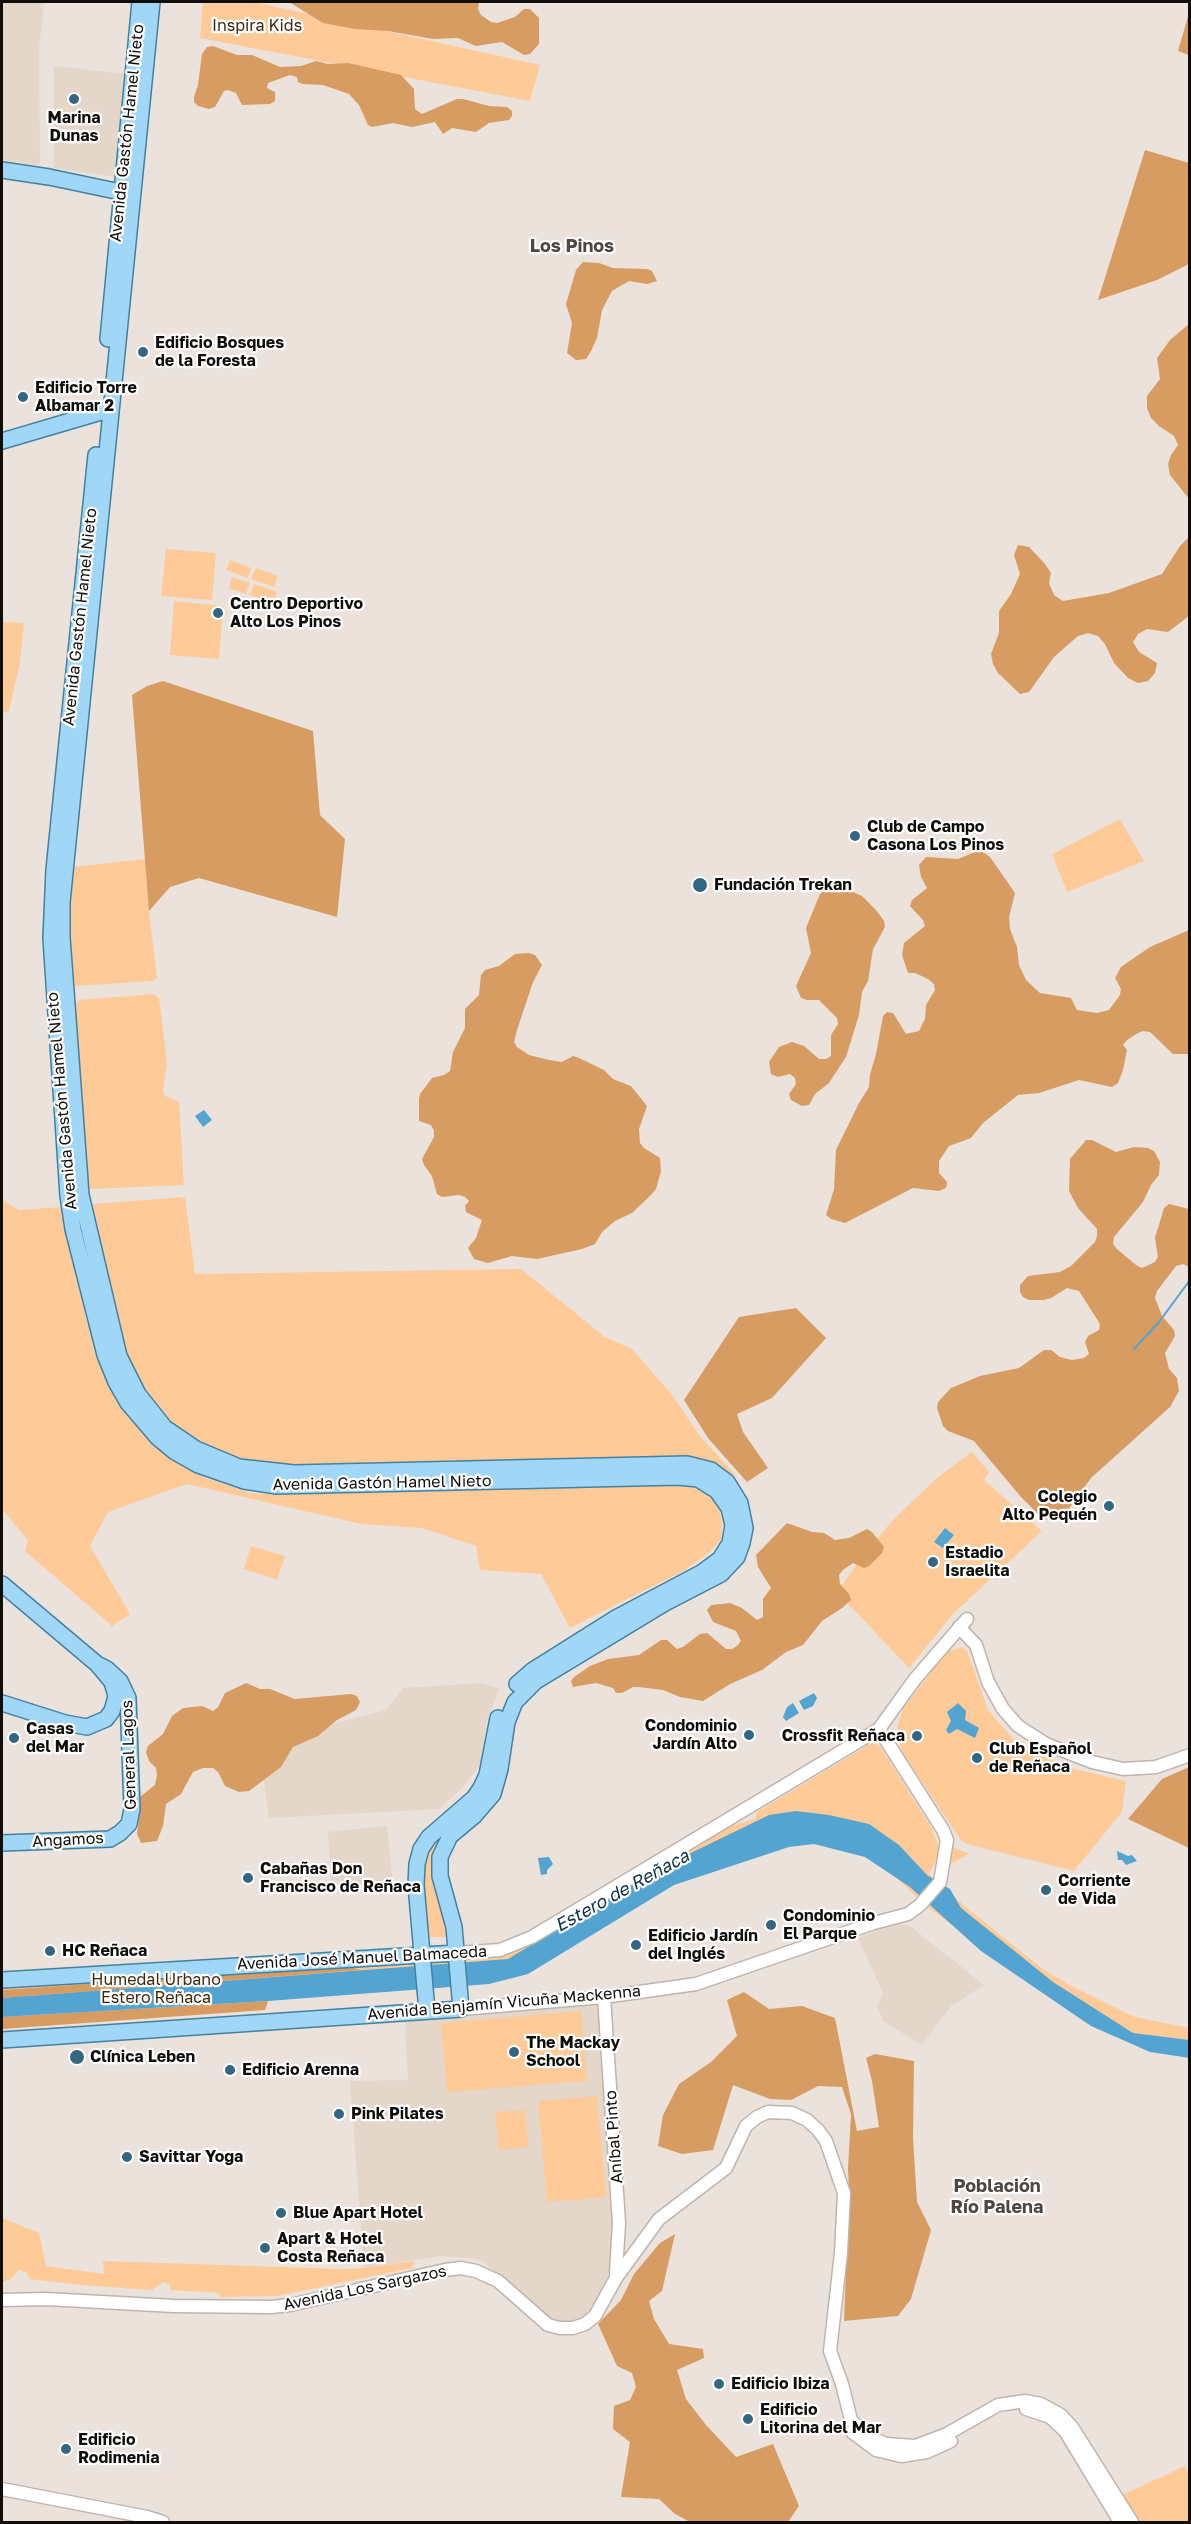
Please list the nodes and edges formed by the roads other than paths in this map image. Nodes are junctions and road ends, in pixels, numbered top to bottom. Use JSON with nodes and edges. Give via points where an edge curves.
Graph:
{"nodes":[{"id":1,"x":140,"y":2,"type":"edge"},
{"id":2,"x":152,"y":2,"type":"edge"},
{"id":3,"x":2,"y":170,"type":"edge"},
{"id":4,"x":127,"y":193,"type":"junction"},
{"id":5,"x":106,"y":411,"type":"junction"},
{"id":6,"x":2,"y":441,"type":"edge"},
{"id":7,"x":2,"y":1584,"type":"edge"},
{"id":8,"x":950,"y":1637,"type":"junction"},
{"id":9,"x":976,"y":1646,"type":"junction"},
{"id":10,"x":97,"y":1665,"type":"junction"},
{"id":11,"x":2,"y":1703,"type":"edge"},
{"id":12,"x":128,"y":1704,"type":"junction"},
{"id":13,"x":112,"y":1711,"type":"junction"},
{"id":14,"x":879,"y":1729,"type":"junction"},
{"id":15,"x":1190,"y":1755,"type":"edge"},
{"id":16,"x":481,"y":1800,"type":"junction"},
{"id":17,"x":129,"y":1824,"type":"joint"},
{"id":18,"x":2,"y":1843,"type":"edge"},
{"id":19,"x":457,"y":1957,"type":"junction"},
{"id":20,"x":423,"y":1958,"type":"junction"},
{"id":21,"x":2,"y":1980,"type":"edge"},
{"id":22,"x":604,"y":1997,"type":"junction"},
{"id":23,"x":427,"y":2003,"type":"junction"},
{"id":24,"x":461,"y":2009,"type":"junction"},
{"id":25,"x":2,"y":2040,"type":"edge"},
{"id":26,"x":616,"y":2278,"type":"junction"},
{"id":27,"x":2,"y":2300,"type":"edge"},
{"id":28,"x":836,"y":2372,"type":"junction"},
{"id":29,"x":2,"y":2489,"type":"edge"},
{"id":30,"x":163,"y":2523,"type":"edge"},
{"id":31,"x":1120,"y":2523,"type":"edge"},
{"id":32,"x":1132,"y":2523,"type":"edge"}],
"edges":[{"from":1,"to":4,"type":"main road","name":"Avenida Gastón Hamel Nieto"},
{"from":2,"to":4,"type":"main road","name":"Avenida Gastón Hamel Nieto"},
{"from":3,"to":4,"type":"main road"},
{"from":4,"to":5,"type":"main road","name":"Avenida Gastón Hamel Nieto"},
{"from":5,"to":6,"type":"main road"},
{"from":5,"to":16,"type":"main road","name":"Avenida Gastón Hamel Nieto","via":[[62,937],[81,1195],[115,1345],[132,1386],[152,1414],[175,1436],[207,1455],[249,1469],[294,1473],[687,1464],[704,1467],[722,1478],[735,1492],[742,1509],[742,1543],[726,1570],[536,1681],[520,1696],[509,1715],[496,1785]]},
{"from":7,"to":10,"type":"main road"},
{"from":8,"to":9,"type":"street","via":[[960,1637]]},
{"from":8,"to":9,"type":"street","via":[[963,1623]]},
{"from":8,"to":14,"type":"street"},
{"from":9,"to":15,"type":"street","via":[[988,1682],[1004,1709],[1018,1726],[1046,1744],[1123,1769],[1156,1767]]},
{"from":10,"to":12,"type":"main road","name":"General Lagos","via":[[120,1680]]},
{"from":10,"to":13,"type":"main road","via":[[114,1686]]},
{"from":11,"to":13,"type":"main road","via":[[82,1727],[97,1725]]},
{"from":12,"to":13,"type":"main road"},
{"from":12,"to":17,"type":"main road","name":"General Lagos","via":[[132,1809]]},
{"from":14,"to":19,"type":"street","name":"Avenida José Manuel Balmaceda","via":[[532,1937],[500,1950]]},
{"from":14,"to":22,"type":"street","name":"Avenida Benjamín Vicuña Mackenna","via":[[947,1840],[940,1882],[920,1905],[908,1914],[707,1981]]},
{"from":16,"to":19,"type":"main road","name":"Avenida Gastón Hamel Nieto","via":[[474,1816],[447,1840],[439,1863]]},
{"from":16,"to":20,"type":"main road","name":"Avenida Gastón Hamel Nieto","via":[[451,1818],[429,1837],[422,1849],[416,1885]]},
{"from":17,"to":18,"type":"main road","name":"Angamos","via":[[110,1839]]},
{"from":19,"to":20,"type":"main road","name":"Avenida José Manuel Balmaceda"},
{"from":19,"to":24,"type":"main road","name":"Avenida Gastón Hamel Nieto"},
{"from":20,"to":21,"type":"main road","name":"Avenida José Manuel Balmaceda"},
{"from":20,"to":23,"type":"main road","name":"Avenida Gastón Hamel Nieto"},
{"from":22,"to":24,"type":"street","name":"Avenida Benjamín Vicuña Mackenna"},
{"from":22,"to":26,"type":"street","name":"Aníbal Pinto","via":[[620,2223]]},
{"from":23,"to":24,"type":"main road","name":"Avenida Benjamín Vicuña Mackenna"},
{"from":23,"to":25,"type":"main road","name":"Avenida Benjamín Vicuña Mackenna"},
{"from":26,"to":27,"type":"street","name":"Avenida Los Sargazos","via":[[595,2316],[567,2329],[542,2321],[491,2277],[460,2268],[271,2307]]},
{"from":26,"to":28,"type":"street","name":"Avenida Los Sargazos","via":[[659,2219],[726,2168],[751,2121],[775,2111],[799,2116],[826,2141],[844,2193],[830,2342]]},
{"from":28,"to":31,"type":"street","name":"Avenida Los Sargazos","via":[[840,2410],[846,2424],[869,2446],[893,2455],[927,2452],[1004,2411],[1029,2410],[1050,2417],[1065,2431]]},
{"from":28,"to":32,"type":"street","name":"Avenida Los Sargazos","via":[[851,2420],[870,2437],[893,2445],[928,2442],[1007,2403],[1025,2401],[1048,2407],[1072,2427]]},
{"from":29,"to":30,"type":"street"}]}
